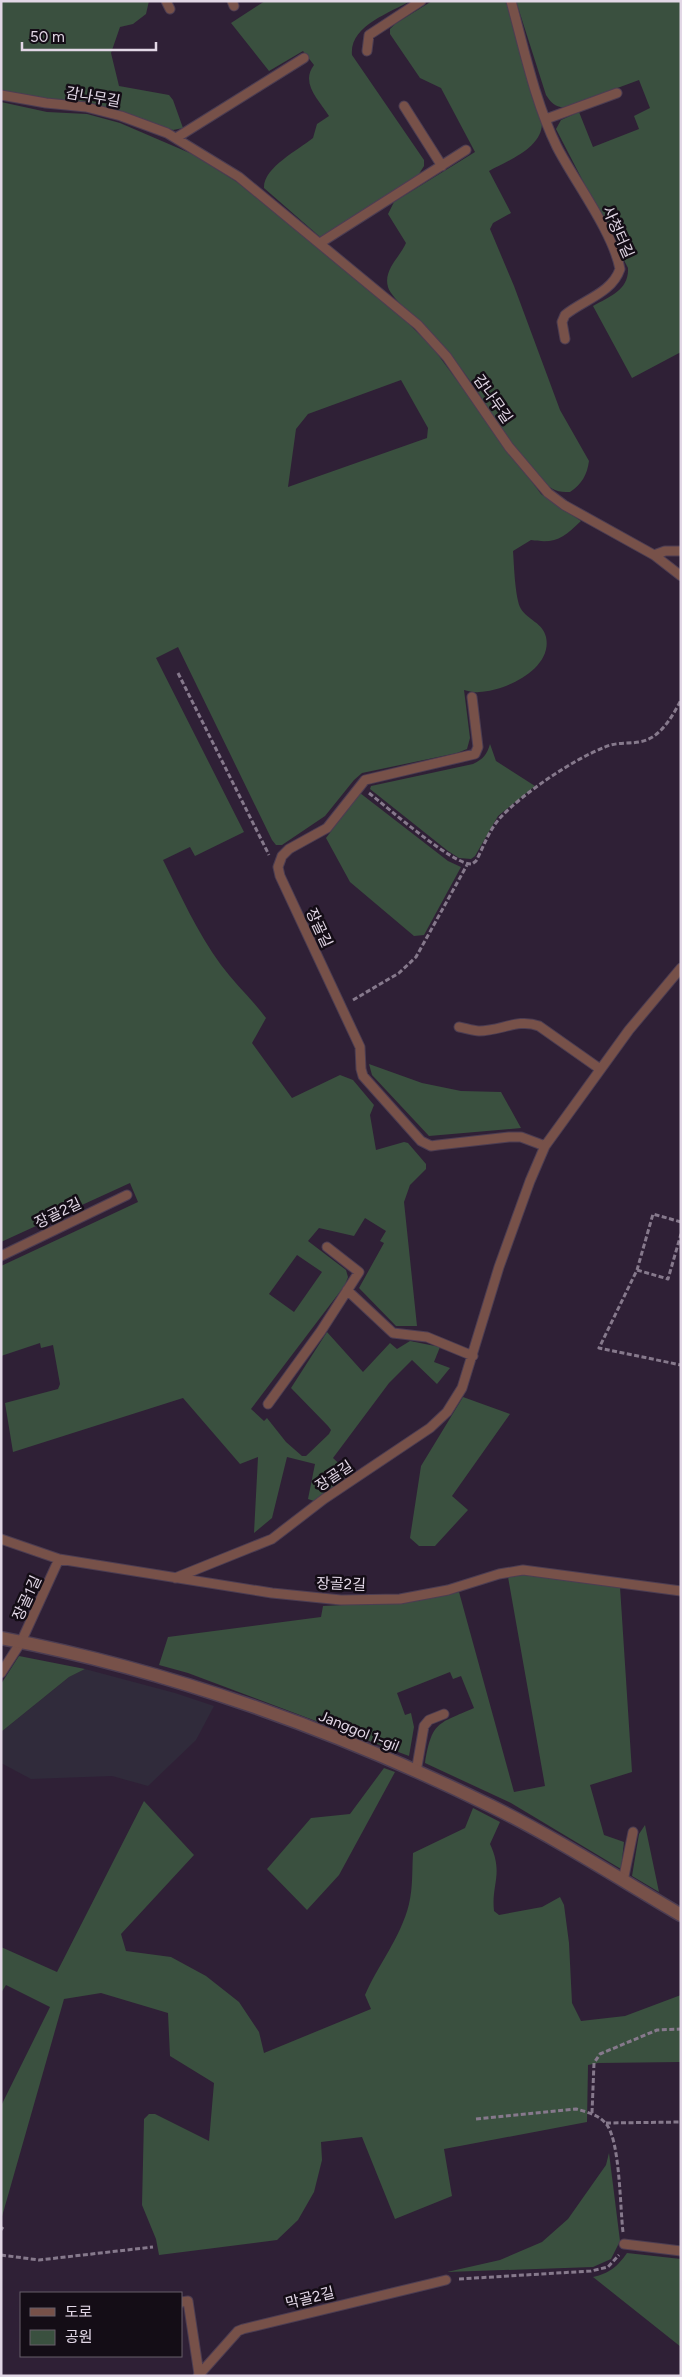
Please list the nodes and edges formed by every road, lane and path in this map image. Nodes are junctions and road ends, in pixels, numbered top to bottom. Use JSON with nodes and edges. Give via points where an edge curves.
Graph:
{"nodes":[{"id":1,"x":421,"y":1,"type":"edge"},
{"id":2,"x":511,"y":1,"type":"edge"},
{"id":3,"x":367,"y":51,"type":"dead end"},
{"id":4,"x":304,"y":58,"type":"dead end"},
{"id":5,"x":617,"y":93,"type":"dead end"},
{"id":6,"x":1,"y":95,"type":"edge"},
{"id":7,"x":404,"y":106,"type":"dead end"},
{"id":8,"x":546,"y":119,"type":"junction"},
{"id":9,"x":176,"y":138,"type":"junction"},
{"id":10,"x":466,"y":150,"type":"dead end"},
{"id":11,"x":442,"y":166,"type":"junction"},
{"id":12,"x":320,"y":243,"type":"junction"},
{"id":13,"x":565,"y":339,"type":"dead end"},
{"id":14,"x":681,"y":551,"type":"edge"},
{"id":15,"x":654,"y":555,"type":"junction"},
{"id":16,"x":681,"y":576,"type":"edge"},
{"id":17,"x":178,"y":673,"type":"dead end"},
{"id":18,"x":472,"y":697,"type":"dead end"},
{"id":19,"x":681,"y":700,"type":"edge"},
{"id":20,"x":359,"y":785,"type":"junction"},
{"id":21,"x":467,"y":864,"type":"junction"},
{"id":22,"x":280,"y":876,"type":"junction"},
{"id":23,"x":681,"y":968,"type":"edge"},
{"id":24,"x":341,"y":1007,"type":"junction"},
{"id":25,"x":459,"y":1027,"type":"dead end"},
{"id":26,"x":600,"y":1069,"type":"junction"},
{"id":27,"x":545,"y":1146,"type":"junction"},
{"id":28,"x":127,"y":1195,"type":"dead end"},
{"id":29,"x":681,"y":1222,"type":"edge"},
{"id":30,"x":681,"y":1234,"type":"edge"},
{"id":31,"x":327,"y":1247,"type":"dead end"},
{"id":32,"x":1,"y":1256,"type":"edge"},
{"id":33,"x":637,"y":1270,"type":"junction"},
{"id":34,"x":347,"y":1290,"type":"junction"},
{"id":35,"x":473,"y":1356,"type":"junction"},
{"id":36,"x":681,"y":1366,"type":"edge"},
{"id":37,"x":268,"y":1404,"type":"dead end"},
{"id":38,"x":1,"y":1539,"type":"edge"},
{"id":39,"x":59,"y":1559,"type":"junction"},
{"id":40,"x":175,"y":1578,"type":"junction"},
{"id":41,"x":681,"y":1591,"type":"edge"},
{"id":42,"x":1,"y":1638,"type":"edge"},
{"id":43,"x":21,"y":1642,"type":"junction"},
{"id":44,"x":1,"y":1673,"type":"edge"},
{"id":45,"x":444,"y":1714,"type":"dead end"},
{"id":46,"x":416,"y":1772,"type":"junction"},
{"id":47,"x":633,"y":1832,"type":"dead end"},
{"id":48,"x":623,"y":1881,"type":"junction"},
{"id":49,"x":681,"y":1915,"type":"edge"},
{"id":50,"x":681,"y":2029,"type":"edge"},
{"id":51,"x":592,"y":2113,"type":"junction"},
{"id":52,"x":476,"y":2119,"type":"dead end"},
{"id":53,"x":681,"y":2122,"type":"edge"},
{"id":54,"x":606,"y":2123,"type":"junction"},
{"id":55,"x":624,"y":2244,"type":"junction"},
{"id":56,"x":153,"y":2247,"type":"dead end"},
{"id":57,"x":681,"y":2251,"type":"edge"},
{"id":58,"x":1,"y":2255,"type":"edge"},
{"id":59,"x":446,"y":2280,"type":"joint"},
{"id":60,"x":182,"y":2302,"type":"edge"},
{"id":61,"x":198,"y":2375,"type":"edge"}],
"edges":[{"from":1,"to":3,"type":"lane","via":[[369,35]]},
{"from":2,"to":8,"type":"lane","name":"사청터길"},
{"from":4,"to":9,"type":"lane"},
{"from":5,"to":8,"type":"lane"},
{"from":6,"to":9,"type":"lane","name":"감나무길","via":[[86,107],[121,116]]},
{"from":7,"to":11,"type":"lane"},
{"from":8,"to":13,"type":"lane","name":"사청터길","via":[[556,145],[610,243],[620,269],[606,289],[565,315],[562,322]]},
{"from":9,"to":12,"type":"lane","name":"감나무길","via":[[239,177]]},
{"from":10,"to":11,"type":"lane"},
{"from":11,"to":12,"type":"lane"},
{"from":12,"to":15,"type":"lane","name":"감나무길","via":[[418,324],[447,357],[509,446],[548,493]]},
{"from":14,"to":15,"type":"lane"},
{"from":15,"to":16,"type":"lane","name":"감나무길"},
{"from":17,"to":22,"type":"path"},
{"from":18,"to":20,"type":"lane","via":[[478,747],[475,754],[365,780]]},
{"from":19,"to":21,"type":"path","via":[[669,722],[650,738],[604,747],[555,774],[513,806],[494,827],[476,861]]},
{"from":20,"to":21,"type":"path","via":[[445,853]]},
{"from":20,"to":22,"type":"lane","via":[[327,828],[282,856],[278,866]]},
{"from":21,"to":24,"type":"path","via":[[416,957],[399,973]]},
{"from":22,"to":24,"type":"lane","name":"장골길"},
{"from":23,"to":26,"type":"lane","name":"장골길"},
{"from":24,"to":27,"type":"lane","name":"장골길","via":[[360,1047],[364,1076],[421,1141],[431,1146],[521,1137]]},
{"from":25,"to":26,"type":"lane","via":[[480,1031],[530,1023]]},
{"from":26,"to":27,"type":"lane","name":"장골길"},
{"from":27,"to":35,"type":"lane","name":"장골길","via":[[499,1267]]},
{"from":28,"to":32,"type":"lane","name":"장골2길"},
{"from":29,"to":33,"type":"path","via":[[653,1214]]},
{"from":30,"to":33,"type":"path","via":[[668,1279]]},
{"from":31,"to":34,"type":"lane","via":[[359,1272]]},
{"from":33,"to":36,"type":"path","via":[[600,1348]]},
{"from":34,"to":35,"type":"lane","via":[[393,1333],[427,1337]]},
{"from":34,"to":37,"type":"lane"},
{"from":35,"to":40,"type":"lane","name":"장골길","via":[[462,1388],[447,1412],[430,1428],[324,1499],[272,1539]]},
{"from":38,"to":39,"type":"lane","name":"장골2길"},
{"from":39,"to":40,"type":"lane","name":"장골2길"},
{"from":39,"to":43,"type":"lane","name":"장골1길"},
{"from":40,"to":41,"type":"lane","name":"장골2길","via":[[341,1600],[390,1599],[448,1590],[523,1570]]},
{"from":42,"to":43,"type":"street","name":"Janggol 1-gil"},
{"from":43,"to":44,"type":"lane","name":"장골1길"},
{"from":43,"to":46,"type":"street","name":"Janggol 1-gil","via":[[123,1665],[212,1693]]},
{"from":45,"to":46,"type":"lane","via":[[429,1720],[424,1726]]},
{"from":46,"to":48,"type":"street","name":"Janggol 1-gil","via":[[492,1806]]},
{"from":47,"to":48,"type":"lane"},
{"from":48,"to":49,"type":"street","name":"Janggol 1-gil"},
{"from":50,"to":51,"type":"path","via":[[657,2030],[600,2054],[594,2063]]},
{"from":51,"to":52,"type":"path","via":[[576,2109]]},
{"from":51,"to":54,"type":"path"},
{"from":53,"to":54,"type":"path"},
{"from":54,"to":55,"type":"path","via":[[614,2137]]},
{"from":55,"to":57,"type":"lane"},
{"from":55,"to":59,"type":"path","via":[[608,2267],[591,2271]]},
{"from":56,"to":58,"type":"path","via":[[39,2260]]},
{"from":59,"to":61,"type":"lane","name":"막골2길","via":[[243,2329]]},
{"from":60,"to":61,"type":"lane","name":"막골2길","via":[[188,2301]]}]}
